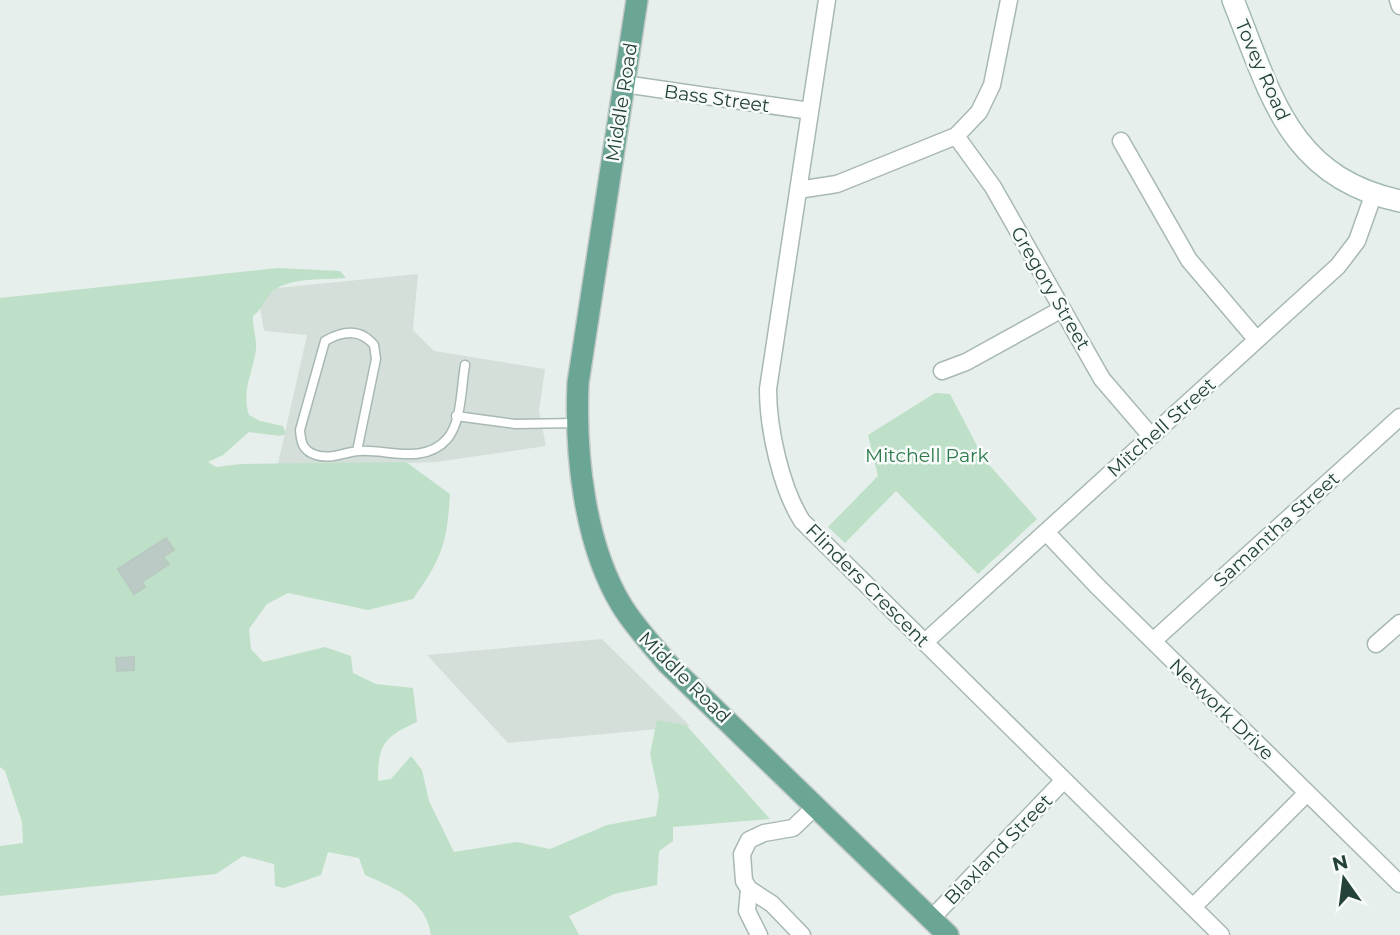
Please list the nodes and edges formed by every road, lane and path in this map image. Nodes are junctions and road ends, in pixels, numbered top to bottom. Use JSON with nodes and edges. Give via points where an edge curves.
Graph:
{"nodes":[{"id":1,"x":827,"y":0,"type":"edge"},
{"id":2,"x":1009,"y":0,"type":"edge"},
{"id":3,"x":1233,"y":0,"type":"edge"},
{"id":4,"x":1398,"y":0,"type":"edge"},
{"id":5,"x":637,"y":3,"type":"edge"},
{"id":6,"x":1400,"y":6,"type":"edge"},
{"id":7,"x":624,"y":84,"type":"junction"},
{"id":8,"x":810,"y":111,"type":"junction"},
{"id":9,"x":956,"y":136,"type":"junction"},
{"id":10,"x":1121,"y":141,"type":"dead end"},
{"id":11,"x":798,"y":190,"type":"junction"},
{"id":12,"x":1373,"y":196,"type":"junction"},
{"id":13,"x":1400,"y":201,"type":"edge"},
{"id":14,"x":1062,"y":309,"type":"junction"},
{"id":15,"x":1257,"y":340,"type":"junction"},
{"id":16,"x":465,"y":365,"type":"dead end"},
{"id":17,"x":942,"y":371,"type":"dead end"},
{"id":18,"x":456,"y":416,"type":"junction"},
{"id":19,"x":1400,"y":418,"type":"edge"},
{"id":20,"x":576,"y":423,"type":"junction"},
{"id":21,"x":1151,"y":436,"type":"junction"},
{"id":22,"x":357,"y":451,"type":"junction"},
{"id":23,"x":1046,"y":532,"type":"junction"},
{"id":24,"x":1400,"y":623,"type":"edge"},
{"id":25,"x":1153,"y":641,"type":"junction"},
{"id":26,"x":925,"y":642,"type":"junction"},
{"id":27,"x":1376,"y":644,"type":"dead end"},
{"id":28,"x":1064,"y":780,"type":"junction"},
{"id":29,"x":1307,"y":793,"type":"junction"},
{"id":30,"x":816,"y":806,"type":"junction"},
{"id":31,"x":1400,"y":884,"type":"edge"},
{"id":32,"x":749,"y":888,"type":"junction"},
{"id":33,"x":1193,"y":907,"type":"junction"},
{"id":34,"x":783,"y":917,"type":"junction"},
{"id":35,"x":931,"y":919,"type":"junction"},
{"id":36,"x":755,"y":934,"type":"edge"},
{"id":37,"x":778,"y":935,"type":"edge"},
{"id":38,"x":802,"y":935,"type":"edge"},
{"id":39,"x":948,"y":935,"type":"edge"},
{"id":40,"x":1221,"y":935,"type":"edge"}],
"edges":[{"from":1,"to":8,"type":"street","name":"Flinders Crescent"},
{"from":2,"to":9,"type":"street","via":[[992,85],[979,112]]},
{"from":3,"to":12,"type":"street","name":"Tovey Road","via":[[1275,104],[1294,138],[1317,163]]},
{"from":4,"to":6,"type":"street"},
{"from":5,"to":7,"type":"main road","name":"Middle Road"},
{"from":7,"to":8,"type":"street","name":"Bass Street"},
{"from":7,"to":20,"type":"main road","name":"Middle Road"},
{"from":8,"to":11,"type":"street","name":"Flinders Crescent"},
{"from":9,"to":11,"type":"street","via":[[837,184]]},
{"from":9,"to":14,"type":"street","name":"Gregory Street","via":[[993,187]]},
{"from":10,"to":15,"type":"street","via":[[1189,260]]},
{"from":11,"to":26,"type":"street","name":"Flinders Crescent","via":[[768,389],[768,414],[792,504],[802,521]]},
{"from":12,"to":13,"type":"street","name":"Tovey Road"},
{"from":12,"to":15,"type":"street","name":"Mitchell Street","via":[[1357,241],[1338,266]]},
{"from":14,"to":17,"type":"street"},
{"from":14,"to":21,"type":"street","name":"Gregory Street","via":[[1102,379]]},
{"from":15,"to":21,"type":"street","name":"Mitchell Street"},
{"from":16,"to":18,"type":"lane"},
{"from":18,"to":20,"type":"lane","via":[[515,424]]},
{"from":18,"to":22,"type":"lane","via":[[449,437],[426,452]]},
{"from":19,"to":25,"type":"street","name":"Samantha Street"},
{"from":20,"to":30,"type":"main road","name":"Middle Road","via":[[588,516],[620,604],[668,664]]},
{"from":21,"to":23,"type":"street","name":"Mitchell Street"},
{"from":22,"to":22,"type":"lane","via":[[323,457],[301,443],[306,404],[325,341],[349,332],[368,338],[376,359]]},
{"from":23,"to":25,"type":"street","name":"Network Drive"},
{"from":23,"to":26,"type":"street","name":"Mitchell Street"},
{"from":24,"to":27,"type":"street"},
{"from":25,"to":29,"type":"street","name":"Network Drive"},
{"from":26,"to":28,"type":"street","name":"Flinders Crescent"},
{"from":28,"to":33,"type":"street","name":"Flinders Crescent"},
{"from":28,"to":35,"type":"street","name":"Blaxland Street"},
{"from":29,"to":31,"type":"street","name":"Network Drive"},
{"from":29,"to":33,"type":"street"},
{"from":30,"to":32,"type":"street","via":[[793,828],[749,840],[742,854]]},
{"from":30,"to":35,"type":"main road","name":"Middle Road"},
{"from":32,"to":34,"type":"street"},
{"from":32,"to":36,"type":"street","via":[[747,911]]},
{"from":33,"to":40,"type":"street","name":"Flinders Crescent"},
{"from":34,"to":37,"type":"street","via":[[784,928]]},
{"from":34,"to":38,"type":"street"},
{"from":35,"to":39,"type":"main road","name":"Middle Road"}]}
